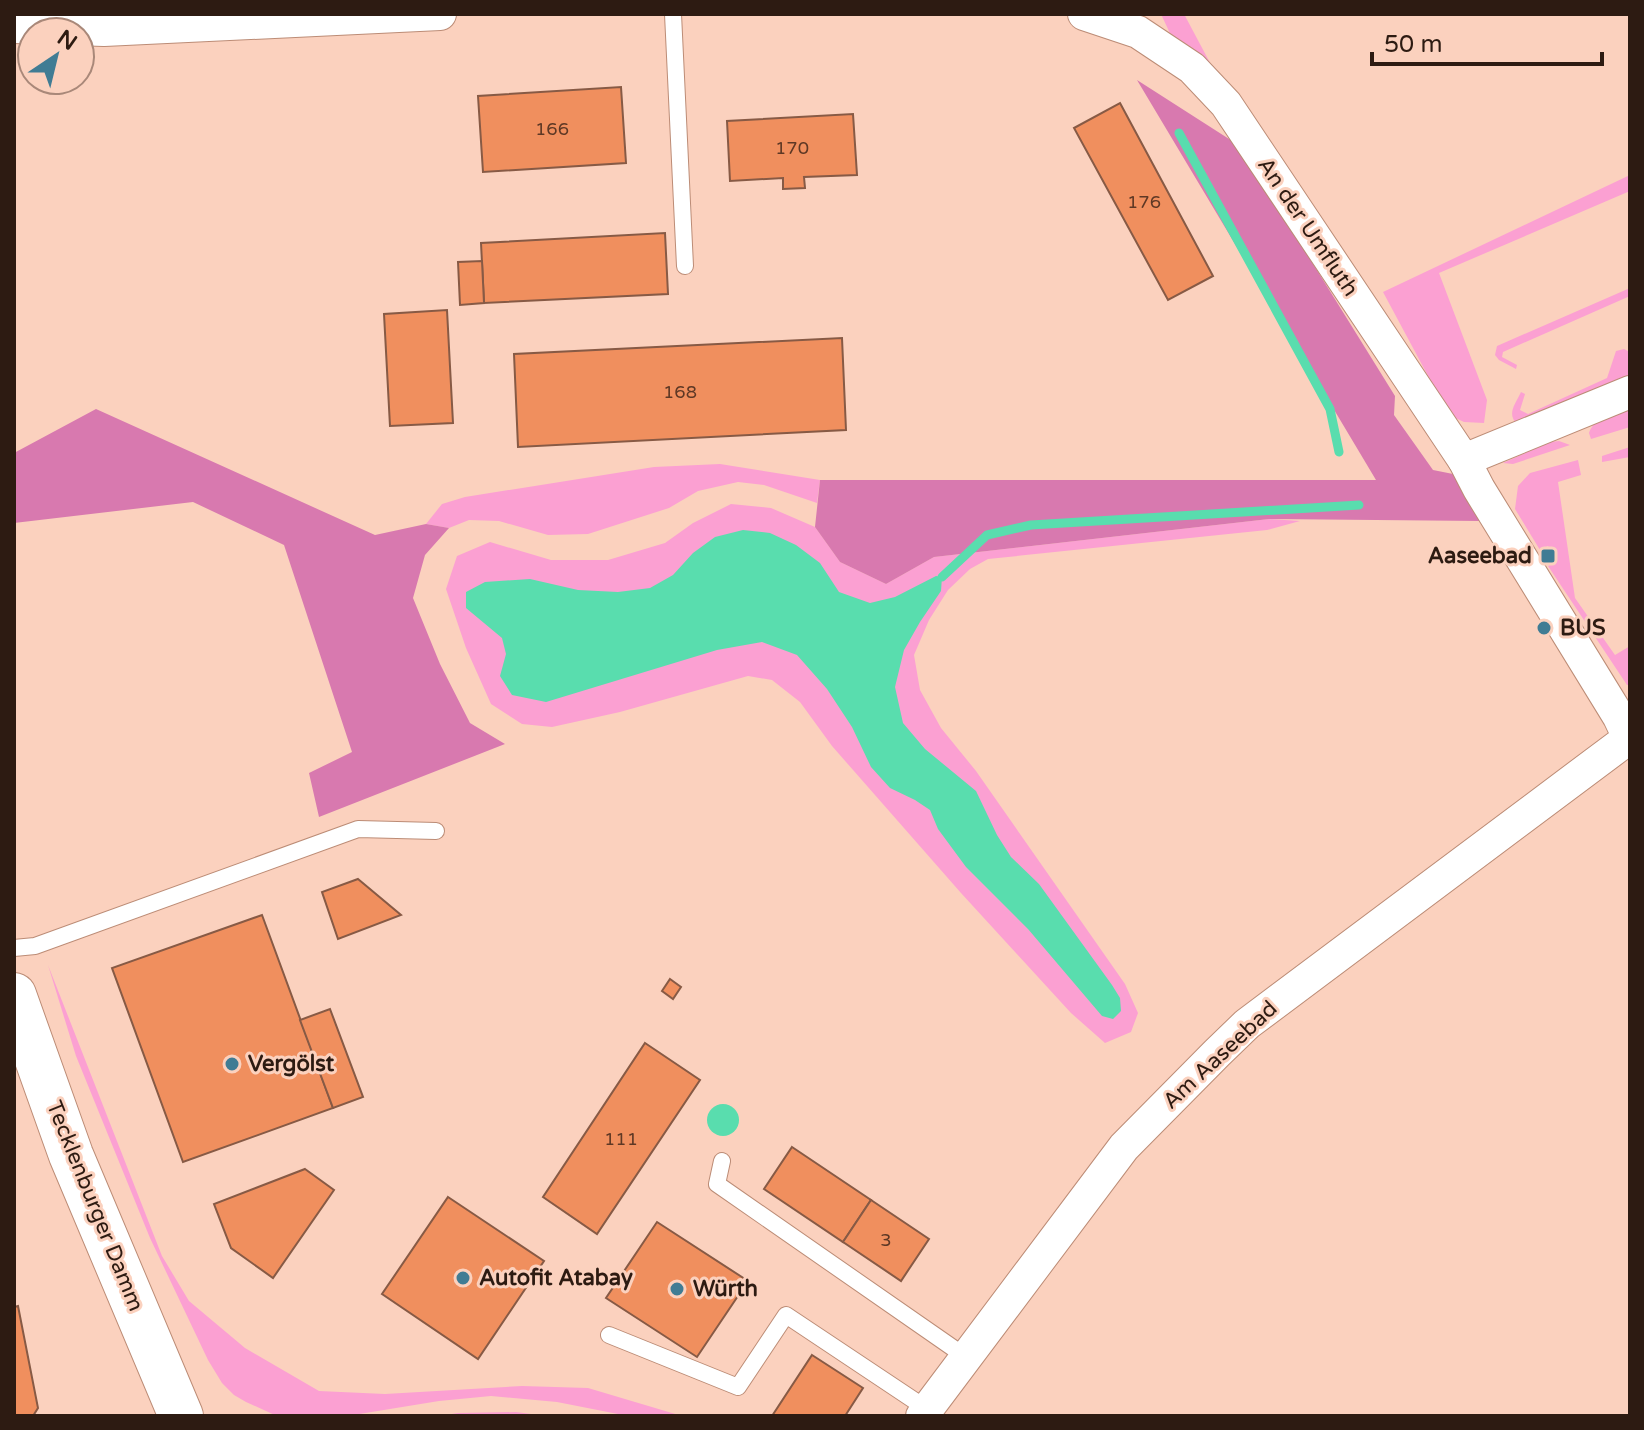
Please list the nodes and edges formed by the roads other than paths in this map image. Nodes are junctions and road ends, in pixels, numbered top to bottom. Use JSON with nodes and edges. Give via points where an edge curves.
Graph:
{"nodes":[{"id":1,"x":440,"y":14,"type":"edge"},
{"id":2,"x":673,"y":14,"type":"edge"},
{"id":3,"x":1084,"y":14,"type":"edge"},
{"id":4,"x":1140,"y":23,"type":"edge"},
{"id":5,"x":14,"y":27,"type":"edge"},
{"id":6,"x":685,"y":266,"type":"dead end"},
{"id":7,"x":1630,"y":392,"type":"edge"},
{"id":8,"x":1464,"y":460,"type":"junction"},
{"id":9,"x":1627,"y":726,"type":"edge"},
{"id":10,"x":436,"y":831,"type":"dead end"},
{"id":11,"x":14,"y":948,"type":"edge"},
{"id":12,"x":14,"y":995,"type":"edge"},
{"id":13,"x":722,"y":1161,"type":"dead end"},
{"id":14,"x":609,"y":1335,"type":"dead end"},
{"id":15,"x":966,"y":1357,"type":"junction"},
{"id":16,"x":924,"y":1412,"type":"edge"},
{"id":17,"x":181,"y":1416,"type":"edge"}],
"edges":[{"from":1,"to":5,"type":"street","via":[[104,30]]},
{"from":2,"to":6,"type":"lane"},
{"from":3,"to":4,"type":"street","name":"An der Umfluth"},
{"from":4,"to":8,"type":"street","name":"An der Umfluth","via":[[1226,104]]},
{"from":7,"to":8,"type":"street"},
{"from":8,"to":9,"type":"street","name":"An der Umfluth"},
{"from":9,"to":15,"type":"street","name":"Am Aaseebad","via":[[1247,1024],[1124,1147]]},
{"from":10,"to":11,"type":"lane","via":[[358,829],[35,946]]},
{"from":12,"to":17,"type":"main road","name":"Tecklenburger Damm","via":[[71,1155]]},
{"from":13,"to":15,"type":"lane","via":[[717,1184]]},
{"from":14,"to":16,"type":"lane","via":[[738,1387],[786,1315]]},
{"from":15,"to":16,"type":"street","name":"Am Aaseebad"}]}
